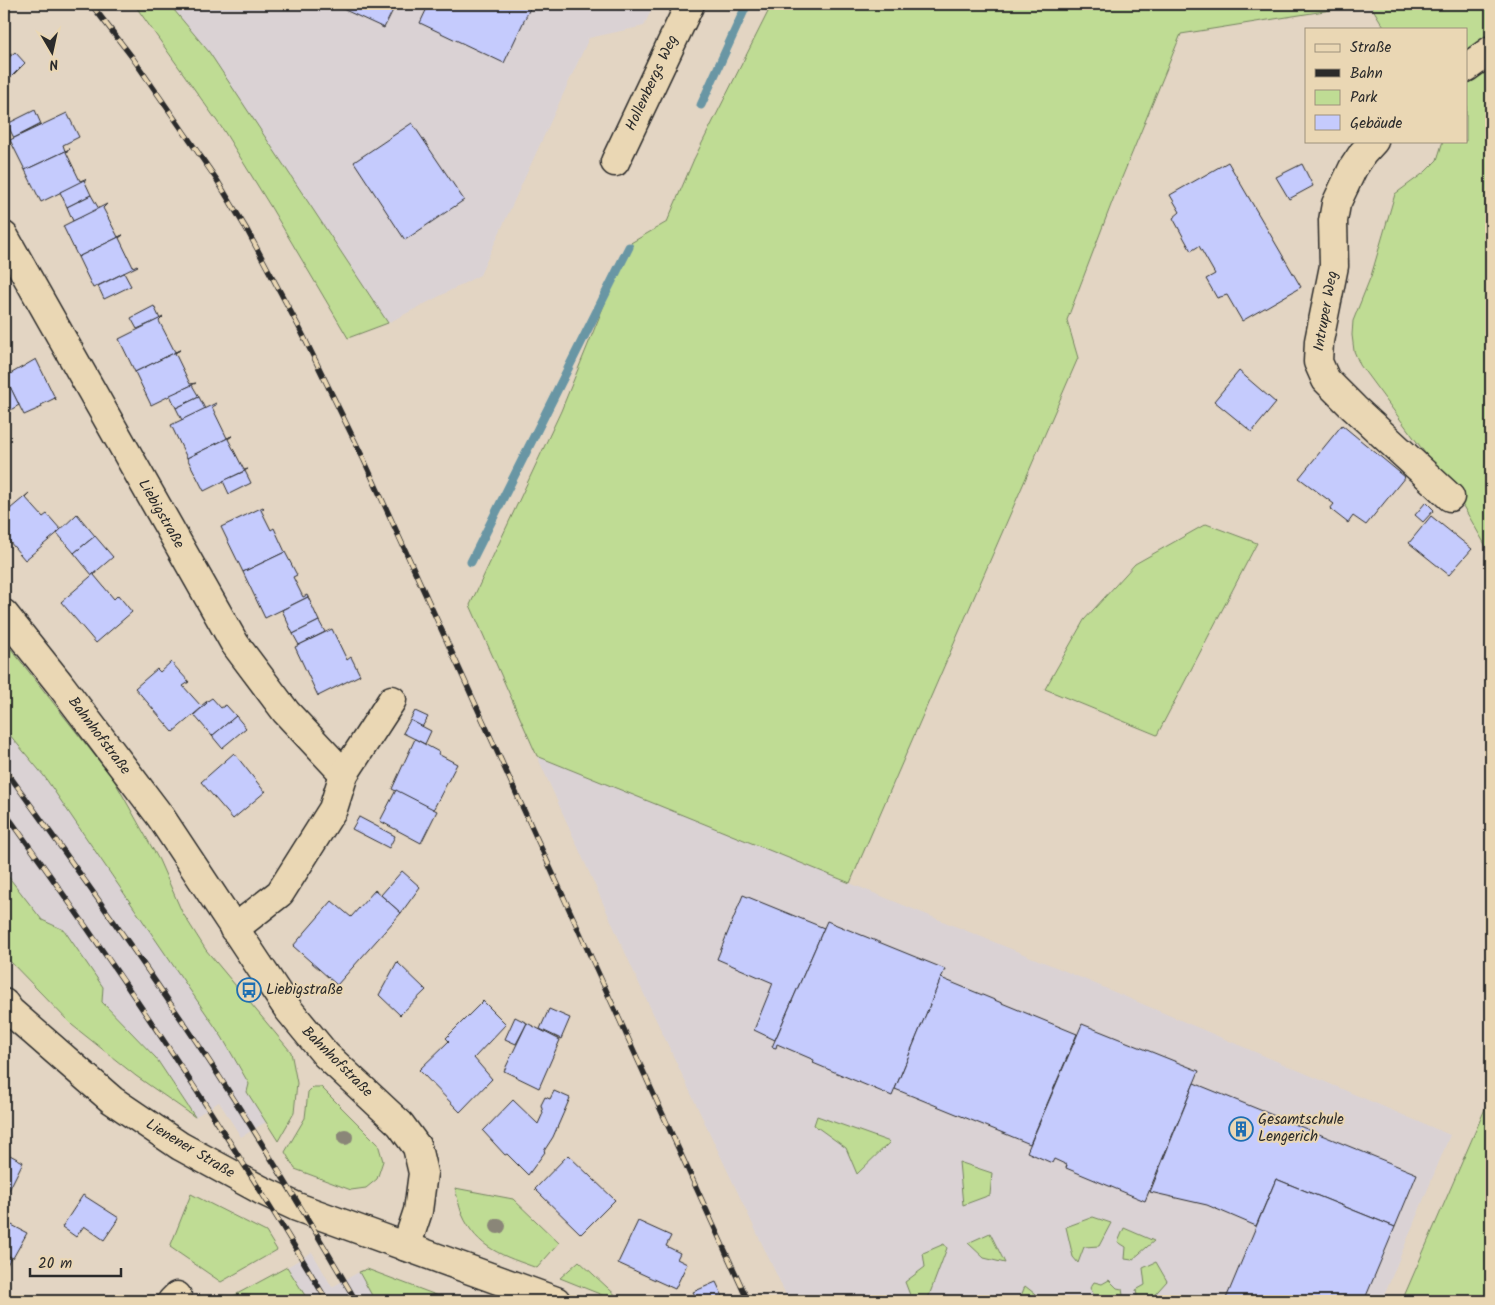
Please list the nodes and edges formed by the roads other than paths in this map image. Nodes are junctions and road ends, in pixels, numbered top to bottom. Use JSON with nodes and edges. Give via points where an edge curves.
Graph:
{"nodes":[{"id":1,"x":690,"y":4,"type":"edge"},
{"id":2,"x":1491,"y":50,"type":"edge"},
{"id":3,"x":1468,"y":67,"type":"edge"},
{"id":4,"x":1373,"y":142,"type":"edge"},
{"id":5,"x":615,"y":162,"type":"dead end"},
{"id":6,"x":4,"y":236,"type":"edge"},
{"id":7,"x":1450,"y":497,"type":"dead end"},
{"id":8,"x":4,"y":614,"type":"edge"},
{"id":9,"x":392,"y":700,"type":"dead end"},
{"id":10,"x":344,"y":774,"type":"junction"},
{"id":11,"x":234,"y":929,"type":"junction"},
{"id":12,"x":6,"y":1012,"type":"edge"},
{"id":13,"x":406,"y":1247,"type":"junction"},
{"id":14,"x":556,"y":1301,"type":"edge"}],
"edges":[{"from":1,"to":5,"type":"street","name":"Hollenbergs Weg"},
{"from":2,"to":3,"type":"street"},
{"from":4,"to":7,"type":"street","name":"Intruper Weg","via":[[1353,168],[1336,204],[1334,266],[1318,362],[1326,380]]},
{"from":6,"to":10,"type":"street","name":"Liebigstraße","via":[[235,644],[286,712]]},
{"from":8,"to":11,"type":"street","name":"Bahnhofstraße","via":[[160,816]]},
{"from":9,"to":10,"type":"street"},
{"from":10,"to":11,"type":"street","via":[[333,809],[280,893]]},
{"from":11,"to":13,"type":"street","name":"Bahnhofstraße","via":[[311,1039],[400,1124],[417,1147],[423,1173],[418,1211]]},
{"from":12,"to":13,"type":"street","name":"Lienener Straße","via":[[112,1100],[180,1146],[297,1207]]},
{"from":13,"to":14,"type":"street"}]}
